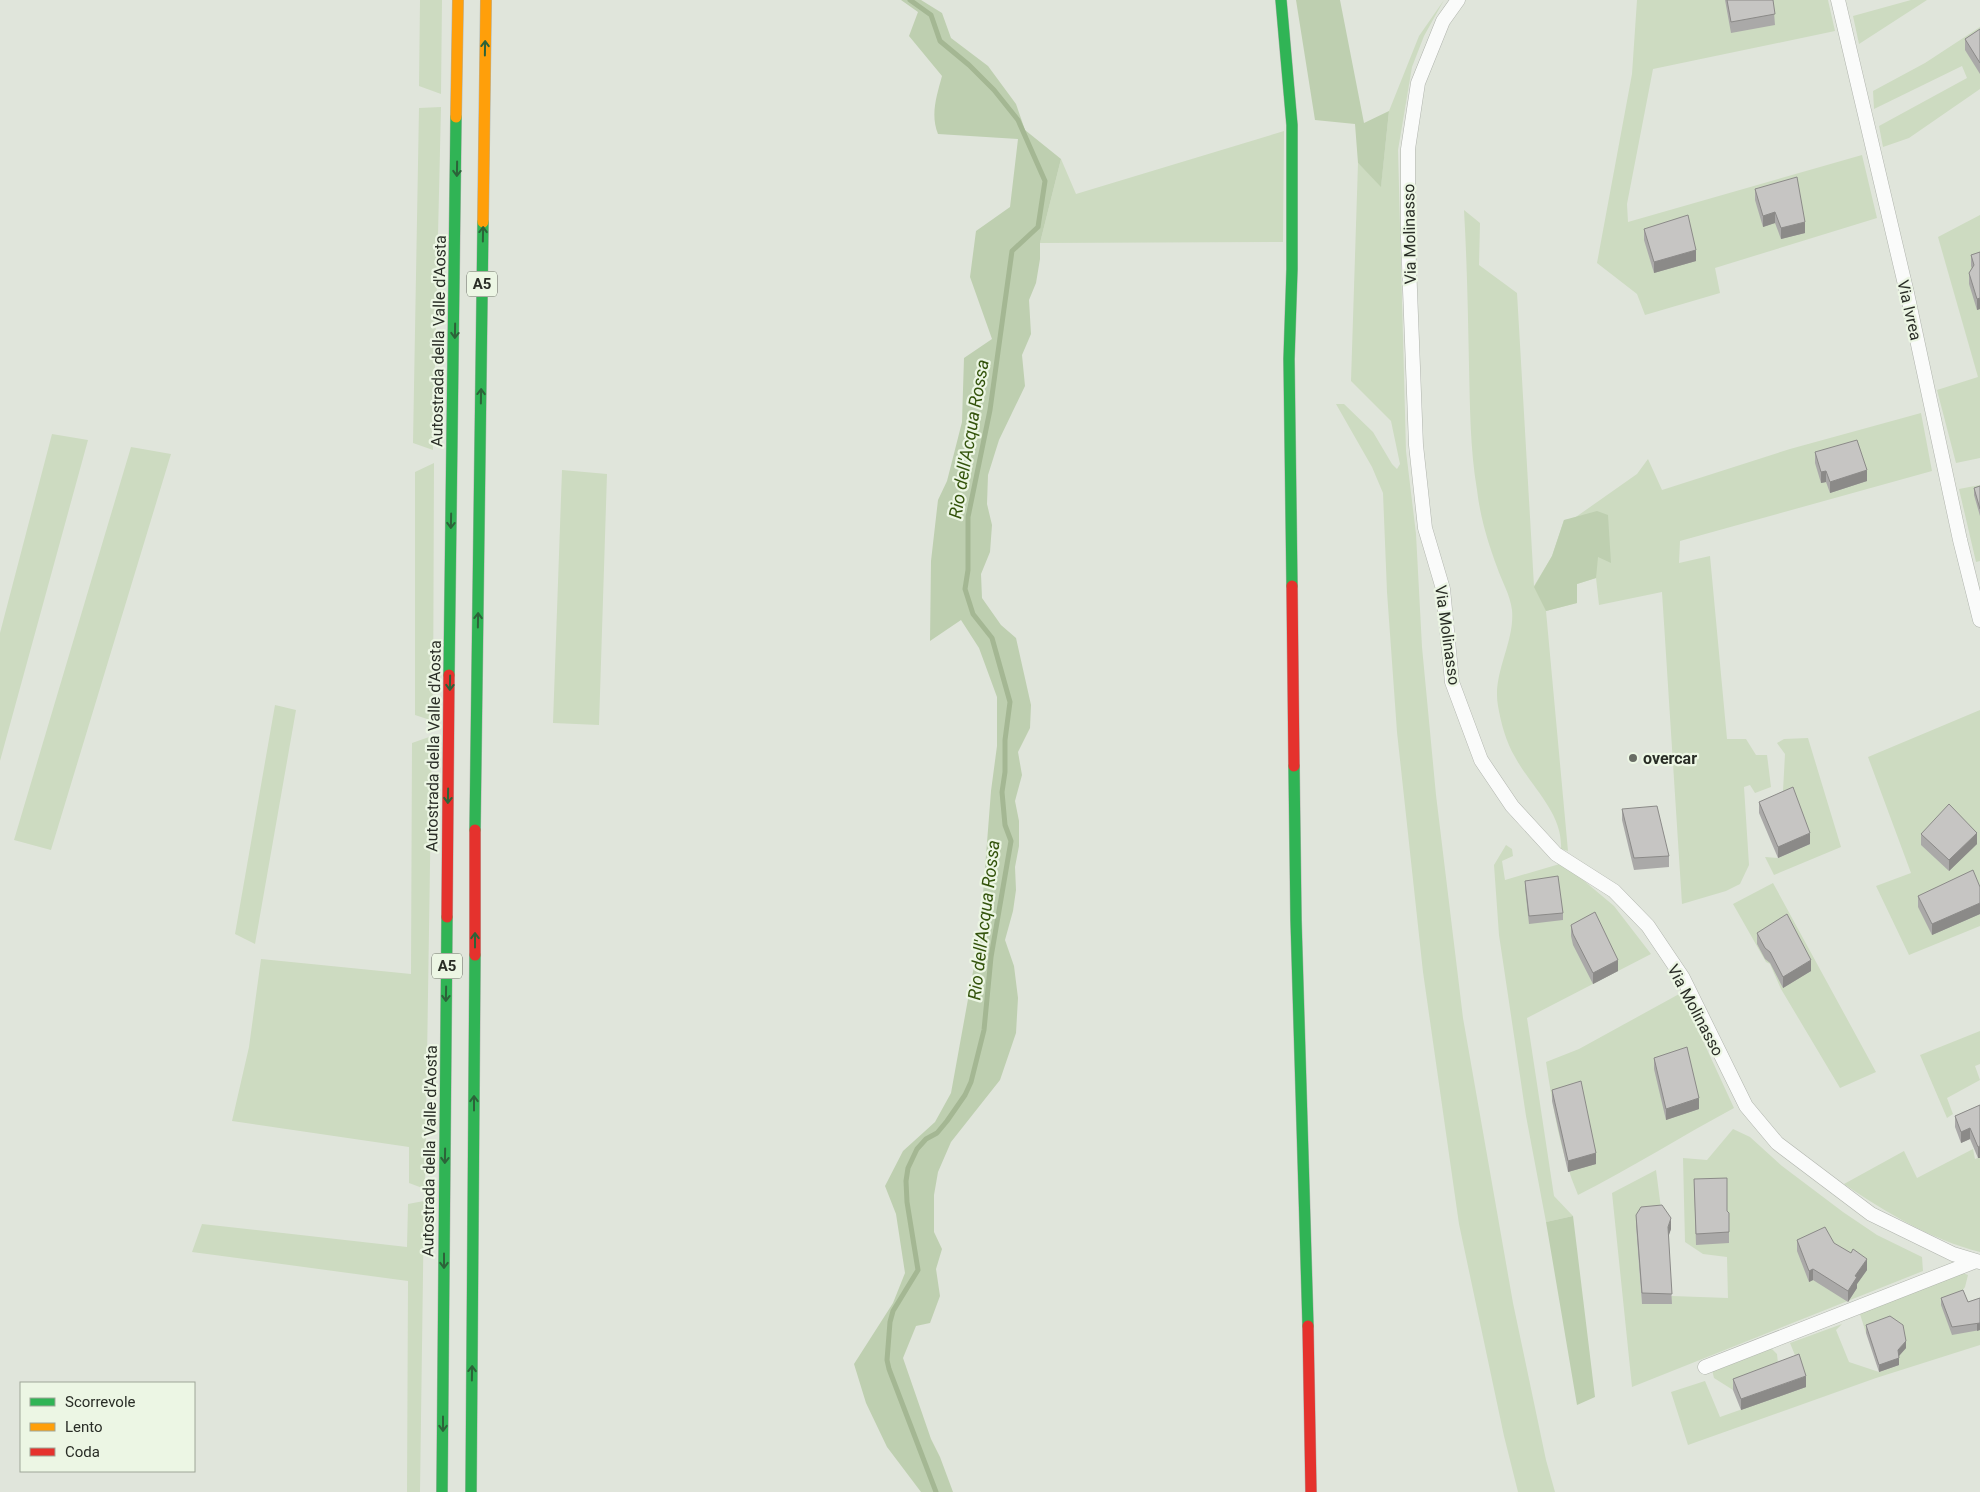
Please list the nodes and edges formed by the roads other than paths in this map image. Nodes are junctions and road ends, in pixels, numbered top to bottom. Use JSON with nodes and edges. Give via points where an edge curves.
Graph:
{"nodes":[{"id":1,"x":458,"y":0,"type":"edge"},
{"id":2,"x":486,"y":0,"type":"edge"},
{"id":3,"x":1281,"y":0,"type":"edge"},
{"id":4,"x":1458,"y":0,"type":"edge"},
{"id":5,"x":1838,"y":0,"type":"edge"},
{"id":6,"x":1980,"y":620,"type":"edge"},
{"id":7,"x":1978,"y":1262,"type":"edge"},
{"id":8,"x":1704,"y":1367,"type":"dead end"},
{"id":9,"x":442,"y":1492,"type":"edge"},
{"id":10,"x":471,"y":1492,"type":"edge"},
{"id":11,"x":1311,"y":1492,"type":"edge"}],
"edges":[{"from":1,"to":9,"type":"main road","name":"Autostrada della Valle d'Aosta","number":"A5","one_way":true},
{"from":10,"to":2,"type":"main road","number":"A5","one_way":true},
{"from":3,"to":11,"type":"main road","via":[[1292,126],[1289,359],[1296,929],[1310,1358]]},
{"from":4,"to":7,"type":"street","name":"Via Molinasso","via":[[1443,21],[1418,82],[1408,149],[1408,238],[1416,445],[1425,528],[1443,589],[1452,682],[1481,760],[1512,806],[1556,854],[1614,891],[1648,926],[1683,978],[1746,1106],[1777,1143],[1871,1214],[1953,1254]]},
{"from":5,"to":6,"type":"street","name":"Via Ivrea"},
{"from":7,"to":8,"type":"street"}]}
